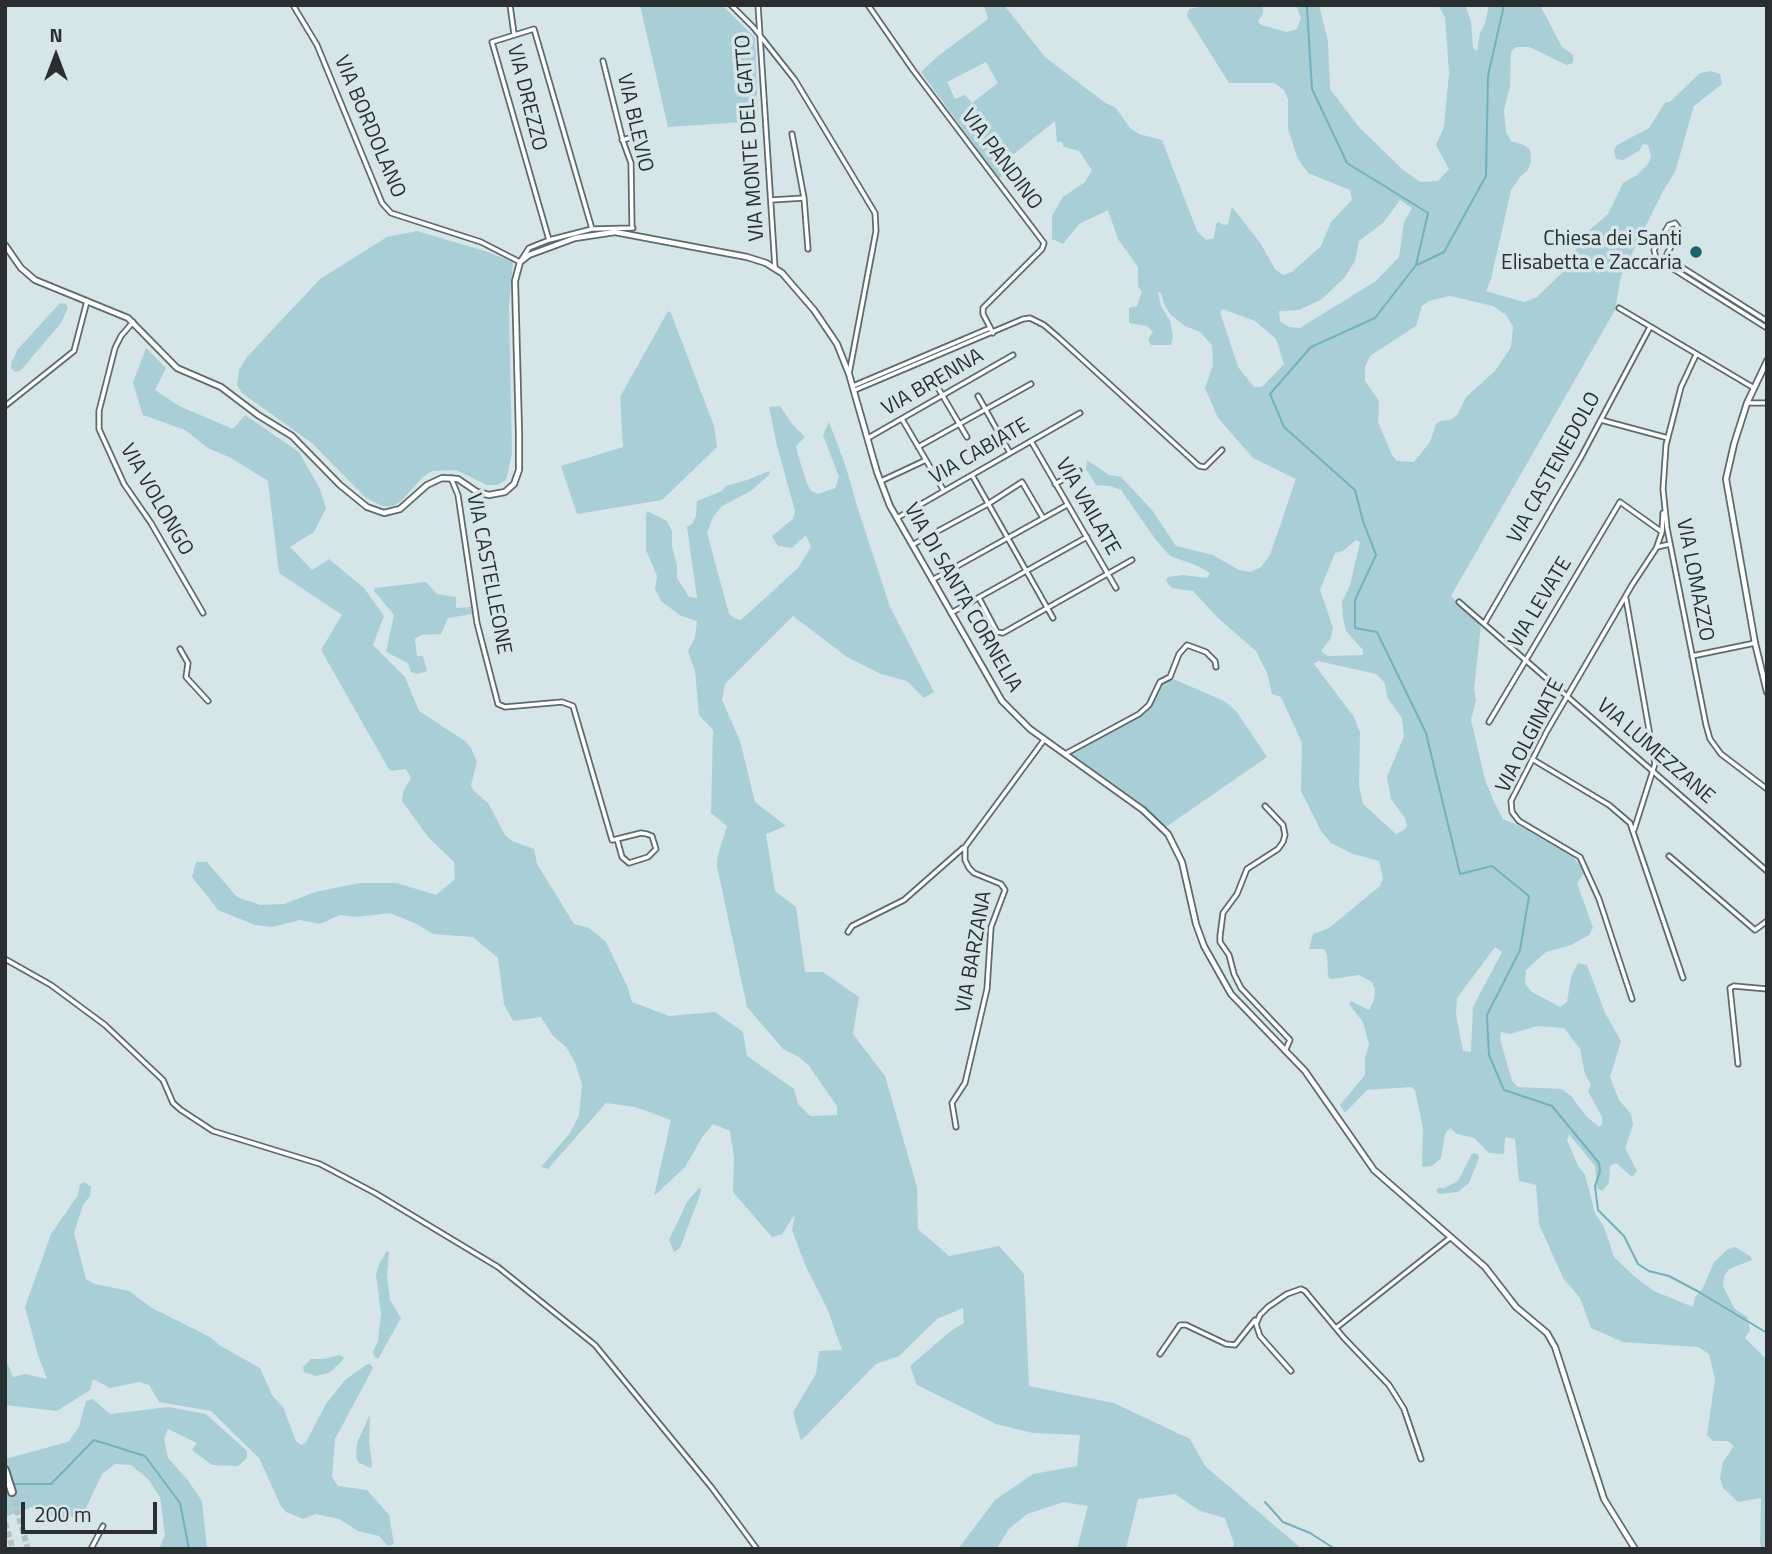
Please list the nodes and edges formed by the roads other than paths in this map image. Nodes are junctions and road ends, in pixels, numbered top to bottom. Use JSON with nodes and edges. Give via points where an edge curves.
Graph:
{"nodes":[{"id":1,"x":293,"y":5,"type":"edge"},
{"id":2,"x":510,"y":5,"type":"edge"},
{"id":3,"x":731,"y":5,"type":"edge"},
{"id":4,"x":758,"y":5,"type":"edge"},
{"id":5,"x":868,"y":5,"type":"edge"},
{"id":6,"x":514,"y":35,"type":"junction"},
{"id":7,"x":760,"y":35,"type":"junction"},
{"id":8,"x":603,"y":61,"type":"dead end"},
{"id":9,"x":645,"y":134,"type":"dead end"},
{"id":10,"x":792,"y":134,"type":"dead end"},
{"id":11,"x":622,"y":139,"type":"junction"},
{"id":12,"x":804,"y":198,"type":"junction"},
{"id":13,"x":771,"y":200,"type":"junction"},
{"id":14,"x":592,"y":229,"type":"junction"},
{"id":15,"x":632,"y":231,"type":"junction"},
{"id":16,"x":549,"y":240,"type":"junction"},
{"id":17,"x":5,"y":245,"type":"edge"},
{"id":18,"x":807,"y":249,"type":"dead end"},
{"id":19,"x":520,"y":262,"type":"junction"},
{"id":20,"x":775,"y":268,"type":"junction"},
{"id":21,"x":87,"y":300,"type":"junction"},
{"id":22,"x":1619,"y":308,"type":"dead end"},
{"id":23,"x":133,"y":321,"type":"junction"},
{"id":24,"x":1767,"y":321,"type":"edge"},
{"id":25,"x":1650,"y":327,"type":"junction"},
{"id":26,"x":1767,"y":328,"type":"edge"},
{"id":27,"x":992,"y":330,"type":"junction"},
{"id":28,"x":1013,"y":355,"type":"dead end"},
{"id":29,"x":1696,"y":355,"type":"junction"},
{"id":30,"x":1767,"y":361,"type":"edge"},
{"id":31,"x":849,"y":374,"type":"junction"},
{"id":32,"x":931,"y":376,"type":"dead end"},
{"id":33,"x":1031,"y":384,"type":"dead end"},
{"id":34,"x":854,"y":388,"type":"junction"},
{"id":35,"x":1754,"y":388,"type":"junction"},
{"id":36,"x":943,"y":396,"type":"junction"},
{"id":37,"x":978,"y":396,"type":"dead end"},
{"id":38,"x":1748,"y":403,"type":"junction"},
{"id":39,"x":1767,"y":403,"type":"edge"},
{"id":40,"x":5,"y":406,"type":"edge"},
{"id":41,"x":986,"y":409,"type":"junction"},
{"id":42,"x":1080,"y":413,"type":"dead end"},
{"id":43,"x":902,"y":419,"type":"junction"},
{"id":44,"x":1601,"y":420,"type":"junction"},
{"id":45,"x":959,"y":424,"type":"junction"},
{"id":46,"x":967,"y":436,"type":"dead end"},
{"id":47,"x":868,"y":438,"type":"junction"},
{"id":48,"x":1668,"y":438,"type":"junction"},
{"id":49,"x":1031,"y":441,"type":"junction"},
{"id":50,"x":918,"y":447,"type":"junction"},
{"id":51,"x":1222,"y":450,"type":"dead end"},
{"id":52,"x":1010,"y":453,"type":"junction"},
{"id":53,"x":926,"y":460,"type":"junction"},
{"id":54,"x":1079,"y":471,"type":"dead end"},
{"id":55,"x":972,"y":475,"type":"junction"},
{"id":56,"x":451,"y":478,"type":"junction"},
{"id":57,"x":881,"y":481,"type":"junction"},
{"id":58,"x":1055,"y":484,"type":"junction"},
{"id":59,"x":944,"y":491,"type":"junction"},
{"id":60,"x":988,"y":504,"type":"junction"},
{"id":61,"x":1067,"y":505,"type":"junction"},
{"id":62,"x":1664,"y":507,"type":"junction"},
{"id":63,"x":897,"y":518,"type":"junction"},
{"id":64,"x":1043,"y":518,"type":"junction"},
{"id":65,"x":1662,"y":532,"type":"junction"},
{"id":66,"x":1087,"y":537,"type":"junction"},
{"id":67,"x":1008,"y":538,"type":"junction"},
{"id":68,"x":1670,"y":544,"type":"junction"},
{"id":69,"x":912,"y":545,"type":"junction"},
{"id":70,"x":1657,"y":547,"type":"junction"},
{"id":71,"x":1132,"y":560,"type":"dead end"},
{"id":72,"x":1027,"y":571,"type":"junction"},
{"id":73,"x":1107,"y":573,"type":"junction"},
{"id":74,"x":933,"y":580,"type":"junction"},
{"id":75,"x":1116,"y":588,"type":"dead end"},
{"id":76,"x":1626,"y":597,"type":"junction"},
{"id":77,"x":979,"y":598,"type":"junction"},
{"id":78,"x":1459,"y":602,"type":"dead end"},
{"id":79,"x":1047,"y":607,"type":"junction"},
{"id":80,"x":203,"y":613,"type":"dead end"},
{"id":81,"x":951,"y":613,"type":"junction"},
{"id":82,"x":1053,"y":618,"type":"dead end"},
{"id":83,"x":1484,"y":624,"type":"junction"},
{"id":84,"x":1755,"y":643,"type":"junction"},
{"id":85,"x":180,"y":649,"type":"dead end"},
{"id":86,"x":1692,"y":656,"type":"junction"},
{"id":87,"x":1525,"y":659,"type":"junction"},
{"id":88,"x":1216,"y":667,"type":"dead end"},
{"id":89,"x":1767,"y":692,"type":"edge"},
{"id":90,"x":1567,"y":696,"type":"junction"},
{"id":91,"x":208,"y":701,"type":"dead end"},
{"id":92,"x":1489,"y":722,"type":"dead end"},
{"id":93,"x":1044,"y":740,"type":"junction"},
{"id":94,"x":1065,"y":754,"type":"junction"},
{"id":95,"x":1532,"y":760,"type":"junction"},
{"id":96,"x":1654,"y":771,"type":"junction"},
{"id":97,"x":1767,"y":789,"type":"edge"},
{"id":98,"x":1265,"y":806,"type":"dead end"},
{"id":99,"x":1634,"y":832,"type":"junction"},
{"id":100,"x":617,"y":839,"type":"junction"},
{"id":101,"x":965,"y":847,"type":"junction"},
{"id":102,"x":1669,"y":856,"type":"dead end"},
{"id":103,"x":1767,"y":871,"type":"edge"},
{"id":104,"x":1767,"y":921,"type":"edge"},
{"id":105,"x":848,"y":932,"type":"dead end"},
{"id":106,"x":5,"y":959,"type":"edge"},
{"id":107,"x":1683,"y":978,"type":"dead end"},
{"id":108,"x":1767,"y":989,"type":"edge"},
{"id":109,"x":1632,"y":999,"type":"dead end"},
{"id":110,"x":1285,"y":1051,"type":"junction"},
{"id":111,"x":1738,"y":1064,"type":"dead end"},
{"id":112,"x":956,"y":1127,"type":"dead end"},
{"id":113,"x":1451,"y":1237,"type":"junction"},
{"id":114,"x":1260,"y":1315,"type":"junction"},
{"id":115,"x":1335,"y":1328,"type":"junction"},
{"id":116,"x":1160,"y":1354,"type":"dead end"},
{"id":117,"x":1291,"y":1371,"type":"dead end"},
{"id":118,"x":1421,"y":1459,"type":"dead end"},
{"id":119,"x":5,"y":1470,"type":"edge"},
{"id":120,"x":12,"y":1492,"type":"dead end"},
{"id":121,"x":103,"y":1526,"type":"dead end"},
{"id":122,"x":91,"y":1549,"type":"edge"},
{"id":123,"x":757,"y":1549,"type":"edge"},
{"id":124,"x":1635,"y":1549,"type":"edge"}],
"edges":[{"from":1,"to":19,"type":"street","name":"VIA BORDOLANO","via":[[317,45],[386,210],[481,242]]},
{"from":2,"to":6,"type":"street"},
{"from":3,"to":7,"type":"street"},
{"from":4,"to":7,"type":"street","name":"VIA MONTE DEL GATTO"},
{"from":5,"to":27,"type":"street","name":"VIA PANDINO","via":[[1043,242],[1042,249],[983,308]]},
{"from":6,"to":14,"type":"street","name":"VIA DREZZO","via":[[534,29]]},
{"from":6,"to":16,"type":"street","name":"VIA DREZZO","via":[[492,42]]},
{"from":7,"to":13,"type":"street","name":"VIA MONTE DEL GATTO"},
{"from":7,"to":31,"type":"street","via":[[808,100],[876,216]]},
{"from":8,"to":11,"type":"street","name":"VIA BLEVIO"},
{"from":9,"to":11,"type":"street"},
{"from":10,"to":12,"type":"street"},
{"from":11,"to":15,"type":"street","name":"VIA BLEVIO","via":[[631,169]]},
{"from":12,"to":13,"type":"street"},
{"from":12,"to":18,"type":"street"},
{"from":13,"to":20,"type":"street","name":"VIA MONTE DEL GATTO"},
{"from":14,"to":15,"type":"street","name":"VIA DI SANTA CORNELIA"},
{"from":14,"to":16,"type":"street","name":"VIA DI SANTA CORNELIA"},
{"from":15,"to":19,"type":"street","name":"VIA DI SANTA CORNELIA","via":[[592,234],[541,249]]},
{"from":15,"to":20,"type":"street","name":"VIA DI SANTA CORNELIA","via":[[740,255]]},
{"from":16,"to":19,"type":"street","name":"VIA DI SANTA CORNELIA","via":[[529,248]]},
{"from":17,"to":21,"type":"street","via":[[30,276]]},
{"from":19,"to":56,"type":"street","via":[[515,281],[517,476],[509,489],[495,495],[479,493]]},
{"from":20,"to":31,"type":"street","name":"VIA DI SANTA CORNELIA","via":[[814,310],[837,344]]},
{"from":21,"to":23,"type":"street"},
{"from":21,"to":40,"type":"street","via":[[74,351]]},
{"from":22,"to":25,"type":"street"},
{"from":23,"to":56,"type":"street","via":[[174,365],[221,387],[292,436],[338,484],[373,510],[394,512],[430,483]]},
{"from":23,"to":80,"type":"street","name":"VIA VOLONGO","via":[[115,348],[99,429],[124,484]]},
{"from":24,"to":26,"type":"street","via":[[1668,259],[1680,230],[1676,224],[1668,225],[1654,250],[1656,258]]},
{"from":25,"to":29,"type":"street"},
{"from":25,"to":44,"type":"street","name":"VIA CASTENEDOLO"},
{"from":27,"to":34,"type":"street"},
{"from":27,"to":51,"type":"street","via":[[1023,318],[1037,320],[1199,466],[1205,467]]},
{"from":28,"to":36,"type":"street","name":"VIA BRENNA"},
{"from":29,"to":35,"type":"street"},
{"from":29,"to":48,"type":"street","name":"VIA LOMAZZO","via":[[1681,387]]},
{"from":30,"to":35,"type":"street"},
{"from":31,"to":34,"type":"street","name":"VIA DI SANTA CORNELIA"},
{"from":32,"to":36,"type":"street"},
{"from":33,"to":41,"type":"street"},
{"from":34,"to":47,"type":"street","name":"VIA DI SANTA CORNELIA"},
{"from":35,"to":38,"type":"street"},
{"from":36,"to":43,"type":"street","name":"VIA BRENNA"},
{"from":36,"to":45,"type":"street"},
{"from":37,"to":41,"type":"street"},
{"from":38,"to":39,"type":"street"},
{"from":38,"to":84,"type":"street","via":[[1727,485]]},
{"from":41,"to":45,"type":"street"},
{"from":41,"to":52,"type":"street"},
{"from":42,"to":49,"type":"street","name":"VIA CABIATE"},
{"from":43,"to":47,"type":"street","name":"VIA BRENNA"},
{"from":43,"to":50,"type":"street"},
{"from":44,"to":48,"type":"street"},
{"from":44,"to":83,"type":"street","name":"VIA CASTENEDOLO"},
{"from":45,"to":46,"type":"street"},
{"from":45,"to":50,"type":"street"},
{"from":47,"to":57,"type":"street","name":"VIA DI SANTA CORNELIA"},
{"from":48,"to":62,"type":"street","name":"VIA LOMAZZO"},
{"from":49,"to":52,"type":"street","name":"VIA CABIATE"},
{"from":49,"to":58,"type":"street","name":"VIA VAILATE"},
{"from":50,"to":53,"type":"street"},
{"from":52,"to":55,"type":"street","name":"VIA CABIATE"},
{"from":53,"to":57,"type":"street"},
{"from":53,"to":59,"type":"street"},
{"from":54,"to":58,"type":"street"},
{"from":55,"to":59,"type":"street","name":"VIA CABIATE"},
{"from":55,"to":60,"type":"street"},
{"from":56,"to":100,"type":"street","name":"VIA CASTELLEONE","via":[[459,502],[477,623],[498,704],[562,702],[573,706],[612,840]]},
{"from":57,"to":63,"type":"street","name":"VIA DI SANTA CORNELIA"},
{"from":58,"to":61,"type":"street","name":"VIA VAILATE"},
{"from":59,"to":63,"type":"street","name":"VIA CABIATE"},
{"from":60,"to":64,"type":"street","via":[[1022,482]]},
{"from":60,"to":67,"type":"street"},
{"from":60,"to":69,"type":"street"},
{"from":61,"to":64,"type":"street"},
{"from":61,"to":66,"type":"street","name":"VIA VAILATE"},
{"from":62,"to":65,"type":"street","name":"VIA OLGINATE"},
{"from":62,"to":68,"type":"street","name":"VIA LOMAZZO"},
{"from":63,"to":69,"type":"street","name":"VIA DI SANTA CORNELIA"},
{"from":64,"to":67,"type":"street"},
{"from":65,"to":70,"type":"street","name":"VIA OLGINATE"},
{"from":65,"to":87,"type":"street","name":"VIA LEVATE","via":[[1620,502]]},
{"from":66,"to":72,"type":"street"},
{"from":66,"to":73,"type":"street","name":"VIA VAILATE"},
{"from":67,"to":72,"type":"street"},
{"from":67,"to":74,"type":"street"},
{"from":68,"to":70,"type":"street"},
{"from":68,"to":86,"type":"street","name":"VIA LOMAZZO"},
{"from":69,"to":74,"type":"street","name":"VIA DI SANTA CORNELIA"},
{"from":70,"to":76,"type":"street","name":"VIA OLGINATE"},
{"from":71,"to":73,"type":"street"},
{"from":72,"to":77,"type":"street"},
{"from":72,"to":79,"type":"street"},
{"from":73,"to":75,"type":"street","name":"VIA VAILATE"},
{"from":73,"to":79,"type":"street"},
{"from":74,"to":81,"type":"street","name":"VIA DI SANTA CORNELIA"},
{"from":76,"to":90,"type":"street","name":"VIA OLGINATE"},
{"from":76,"to":96,"type":"street"},
{"from":77,"to":79,"type":"street","via":[[998,633]]},
{"from":77,"to":81,"type":"street"},
{"from":78,"to":83,"type":"street","name":"VIA LUMEZZANE"},
{"from":79,"to":82,"type":"street"},
{"from":81,"to":93,"type":"street","name":"VIA DI SANTA CORNELIA","via":[[1005,705]]},
{"from":83,"to":87,"type":"street","name":"VIA LUMEZZANE"},
{"from":84,"to":86,"type":"street"},
{"from":84,"to":89,"type":"street"},
{"from":85,"to":91,"type":"street","via":[[188,663],[186,677]]},
{"from":86,"to":97,"type":"street","name":"VIA LOMAZZO","via":[[1712,743]]},
{"from":87,"to":90,"type":"street","name":"VIA LUMEZZANE"},
{"from":87,"to":92,"type":"street","name":"VIA LEVATE"},
{"from":88,"to":94,"type":"street","via":[[1213,657],[1187,645],[1170,677],[1160,682],[1139,715]]},
{"from":90,"to":95,"type":"street","name":"VIA OLGINATE"},
{"from":90,"to":96,"type":"street","name":"VIA LUMEZZANE"},
{"from":93,"to":94,"type":"street","name":"VIA DI SANTA CORNELIA"},
{"from":93,"to":101,"type":"street"},
{"from":94,"to":110,"type":"street","name":"VIA DI SANTA CORNELIA","via":[[1143,810],[1168,834],[1182,862],[1196,924],[1212,963],[1239,1003]]},
{"from":95,"to":99,"type":"street","via":[[1609,805]]},
{"from":95,"to":109,"type":"street","name":"VIA OLGINATE","via":[[1514,793],[1512,812],[1519,821],[1580,857]]},
{"from":96,"to":99,"type":"street"},
{"from":96,"to":103,"type":"street","name":"VIA LUMEZZANE"},
{"from":98,"to":110,"type":"street","via":[[1283,825],[1283,842],[1247,869],[1223,913],[1220,942],[1241,988],[1290,1040]]},
{"from":99,"to":107,"type":"street"},
{"from":100,"to":100,"type":"street","name":"VIA CASTELLEONE","via":[[647,834],[656,849],[629,863],[622,857]]},
{"from":101,"to":105,"type":"street","via":[[904,900],[853,925]]},
{"from":101,"to":112,"type":"street","name":"VIA BARZANA","via":[[969,868],[1005,890],[991,927],[988,989],[965,1085],[952,1103]]},
{"from":102,"to":104,"type":"street","via":[[1755,930]]},
{"from":106,"to":123,"type":"street","via":[[51,985],[105,1025],[163,1080],[181,1111],[213,1130],[320,1164],[498,1267],[595,1345]]},
{"from":108,"to":111,"type":"street","via":[[1730,988]]},
{"from":110,"to":113,"type":"street","name":"VIA DI SANTA CORNELIA","via":[[1319,1090],[1374,1170]]},
{"from":113,"to":115,"type":"street"},
{"from":113,"to":124,"type":"street","name":"VIA DI SANTA CORNELIA","via":[[1550,1338],[1604,1499]]},
{"from":114,"to":115,"type":"street","via":[[1287,1294],[1302,1290]]},
{"from":114,"to":116,"type":"street","via":[[1235,1345],[1180,1325]]},
{"from":114,"to":117,"type":"street","via":[[1258,1334]]},
{"from":115,"to":118,"type":"street","via":[[1397,1395]]},
{"from":119,"to":120,"type":"highway"},
{"from":121,"to":122,"type":"street"}]}
